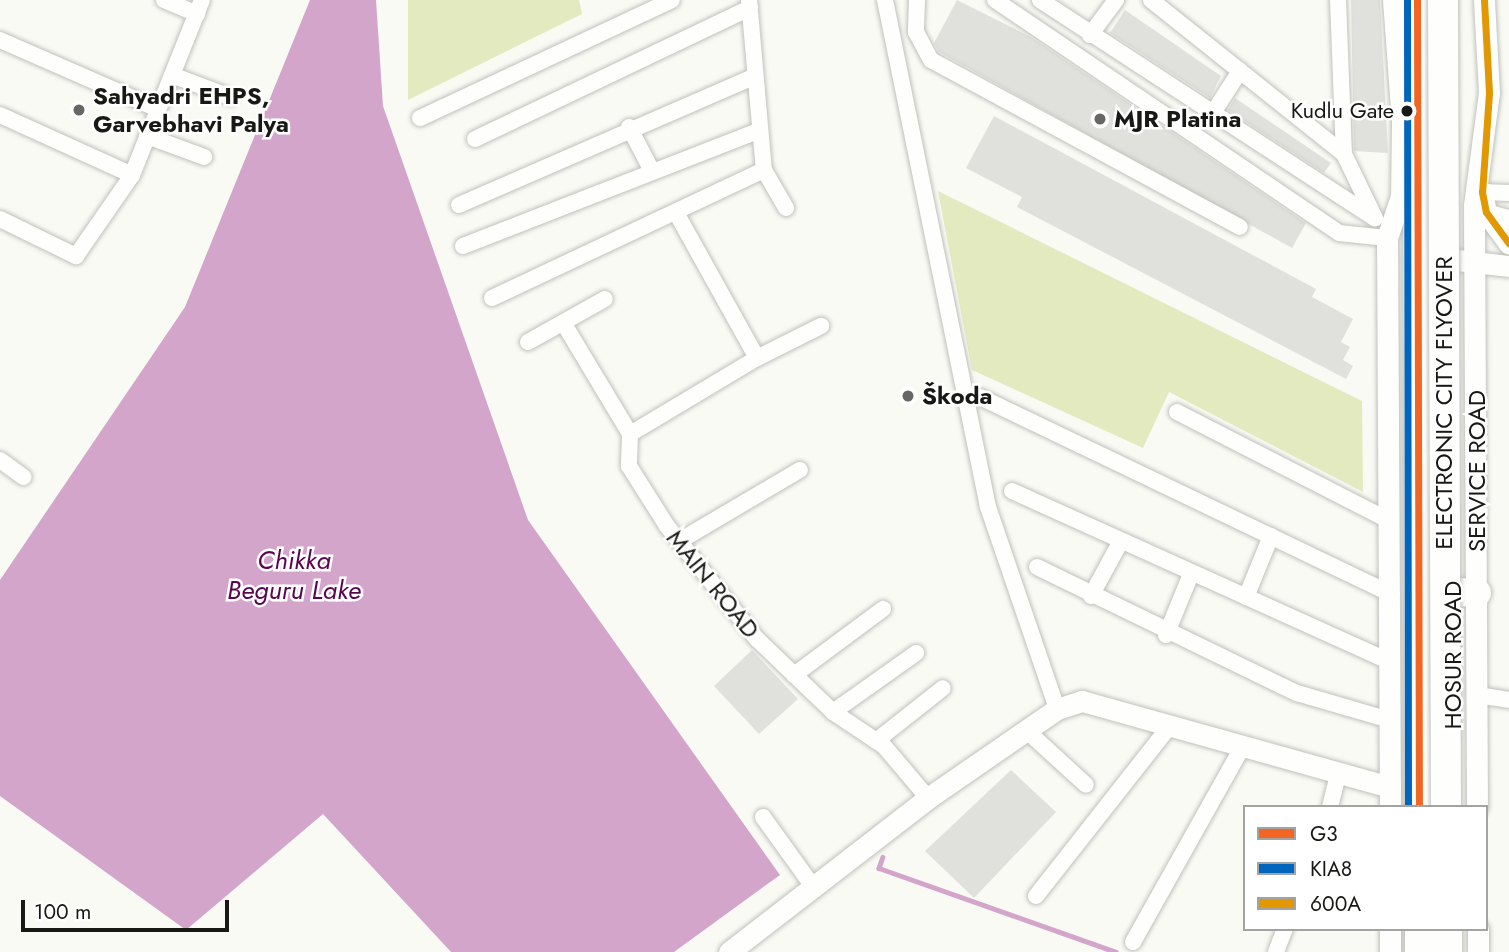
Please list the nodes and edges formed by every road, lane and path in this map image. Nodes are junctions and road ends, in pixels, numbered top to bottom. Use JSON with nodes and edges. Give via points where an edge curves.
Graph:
{"nodes":[{"id":1,"x":164,"y":0,"type":"edge"},
{"id":2,"x":673,"y":0,"type":"edge"},
{"id":3,"x":885,"y":0,"type":"edge"},
{"id":4,"x":917,"y":0,"type":"edge"},
{"id":5,"x":995,"y":0,"type":"edge"},
{"id":6,"x":1040,"y":0,"type":"edge"},
{"id":7,"x":1116,"y":0,"type":"edge"},
{"id":8,"x":1151,"y":0,"type":"edge"},
{"id":9,"x":1338,"y":0,"type":"edge"},
{"id":10,"x":1393,"y":0,"type":"edge"},
{"id":11,"x":1417,"y":0,"type":"edge"},
{"id":12,"x":1427,"y":0,"type":"edge"},
{"id":13,"x":1443,"y":0,"type":"edge"},
{"id":14,"x":1452,"y":0,"type":"edge"},
{"id":15,"x":1484,"y":0,"type":"edge"},
{"id":16,"x":749,"y":4,"type":"edge"},
{"id":17,"x":200,"y":7,"type":"edge"},
{"id":18,"x":1090,"y":34,"type":"junction"},
{"id":19,"x":0,"y":40,"type":"edge"},
{"id":20,"x":1240,"y":71,"type":"junction"},
{"id":21,"x":172,"y":75,"type":"junction"},
{"id":22,"x":755,"y":76,"type":"junction"},
{"id":23,"x":230,"y":97,"type":"dead end"},
{"id":24,"x":158,"y":109,"type":"junction"},
{"id":25,"x":0,"y":115,"type":"edge"},
{"id":26,"x":1211,"y":116,"type":"junction"},
{"id":27,"x":421,"y":118,"type":"dead end"},
{"id":28,"x":629,"y":127,"type":"junction"},
{"id":29,"x":760,"y":130,"type":"junction"},
{"id":30,"x":147,"y":136,"type":"junction"},
{"id":31,"x":475,"y":139,"type":"dead end"},
{"id":32,"x":1480,"y":151,"type":"junction"},
{"id":33,"x":1344,"y":154,"type":"junction"},
{"id":34,"x":204,"y":157,"type":"dead end"},
{"id":35,"x":651,"y":169,"type":"junction"},
{"id":36,"x":764,"y":170,"type":"junction"},
{"id":37,"x":132,"y":175,"type":"junction"},
{"id":38,"x":1509,"y":193,"type":"edge"},
{"id":39,"x":1484,"y":202,"type":"junction"},
{"id":40,"x":459,"y":205,"type":"dead end"},
{"id":41,"x":786,"y":208,"type":"dead end"},
{"id":42,"x":677,"y":214,"type":"junction"},
{"id":43,"x":1374,"y":218,"type":"junction"},
{"id":44,"x":1509,"y":218,"type":"edge"},
{"id":45,"x":0,"y":219,"type":"edge"},
{"id":46,"x":1240,"y":227,"type":"dead end"},
{"id":47,"x":1387,"y":238,"type":"junction"},
{"id":48,"x":1509,"y":244,"type":"edge"},
{"id":49,"x":463,"y":246,"type":"dead end"},
{"id":50,"x":1419,"y":250,"type":"junction"},
{"id":51,"x":1509,"y":251,"type":"edge"},
{"id":52,"x":1465,"y":252,"type":"junction"},
{"id":53,"x":1509,"y":266,"type":"edge"},
{"id":54,"x":492,"y":298,"type":"dead end"},
{"id":55,"x":605,"y":299,"type":"dead end"},
{"id":56,"x":564,"y":324,"type":"junction"},
{"id":57,"x":821,"y":326,"type":"dead end"},
{"id":58,"x":528,"y":342,"type":"dead end"},
{"id":59,"x":757,"y":358,"type":"junction"},
{"id":60,"x":980,"y":397,"type":"dead end"},
{"id":61,"x":1177,"y":412,"type":"dead end"},
{"id":62,"x":630,"y":434,"type":"junction"},
{"id":63,"x":0,"y":460,"type":"edge"},
{"id":64,"x":800,"y":470,"type":"dead end"},
{"id":65,"x":23,"y":477,"type":"dead end"},
{"id":66,"x":1012,"y":491,"type":"dead end"},
{"id":67,"x":1390,"y":521,"type":"junction"},
{"id":68,"x":1271,"y":536,"type":"junction"},
{"id":69,"x":681,"y":541,"type":"junction"},
{"id":70,"x":1121,"y":541,"type":"junction"},
{"id":71,"x":1037,"y":567,"type":"dead end"},
{"id":72,"x":1191,"y":574,"type":"junction"},
{"id":73,"x":1465,"y":593,"type":"junction"},
{"id":74,"x":1392,"y":594,"type":"junction"},
{"id":75,"x":1091,"y":596,"type":"junction"},
{"id":76,"x":1246,"y":597,"type":"junction"},
{"id":77,"x":883,"y":609,"type":"dead end"},
{"id":78,"x":1166,"y":635,"type":"junction"},
{"id":79,"x":916,"y":653,"type":"dead end"},
{"id":80,"x":1389,"y":662,"type":"junction"},
{"id":81,"x":794,"y":675,"type":"junction"},
{"id":82,"x":943,"y":688,"type":"dead end"},
{"id":83,"x":1478,"y":695,"type":"junction"},
{"id":84,"x":1509,"y":700,"type":"edge"},
{"id":85,"x":1057,"y":709,"type":"junction"},
{"id":86,"x":833,"y":712,"type":"junction"},
{"id":87,"x":1390,"y":720,"type":"junction"},
{"id":88,"x":1169,"y":727,"type":"junction"},
{"id":89,"x":1026,"y":730,"type":"junction"},
{"id":90,"x":876,"y":741,"type":"junction"},
{"id":91,"x":1243,"y":746,"type":"junction"},
{"id":92,"x":1339,"y":772,"type":"junction"},
{"id":93,"x":1086,"y":785,"type":"dead end"},
{"id":94,"x":1390,"y":797,"type":"edge"},
{"id":95,"x":928,"y":798,"type":"junction"},
{"id":96,"x":1331,"y":805,"type":"edge"},
{"id":97,"x":1419,"y":805,"type":"edge"},
{"id":98,"x":1429,"y":805,"type":"edge"},
{"id":99,"x":1446,"y":805,"type":"edge"},
{"id":100,"x":1454,"y":805,"type":"edge"},
{"id":101,"x":1477,"y":805,"type":"edge"},
{"id":102,"x":764,"y":817,"type":"dead end"},
{"id":103,"x":814,"y":888,"type":"junction"},
{"id":104,"x":1036,"y":896,"type":"dead end"},
{"id":105,"x":1284,"y":931,"type":"edge"},
{"id":106,"x":1390,"y":931,"type":"edge"},
{"id":107,"x":1419,"y":931,"type":"edge"},
{"id":108,"x":1429,"y":931,"type":"edge"},
{"id":109,"x":1447,"y":931,"type":"edge"},
{"id":110,"x":1454,"y":931,"type":"edge"},
{"id":111,"x":1478,"y":931,"type":"edge"},
{"id":112,"x":1133,"y":942,"type":"dead end"},
{"id":113,"x":729,"y":952,"type":"edge"},
{"id":114,"x":1276,"y":952,"type":"edge"},
{"id":115,"x":1390,"y":952,"type":"edge"},
{"id":116,"x":1419,"y":952,"type":"edge"},
{"id":117,"x":1429,"y":952,"type":"edge"},
{"id":118,"x":1447,"y":952,"type":"edge"},
{"id":119,"x":1454,"y":952,"type":"edge"},
{"id":120,"x":1478,"y":952,"type":"edge"}],
"edges":[{"from":1,"to":17,"type":"street"},
{"from":2,"to":27,"type":"street"},
{"from":3,"to":85,"type":"street","via":[[988,507]]},
{"from":4,"to":46,"type":"street","via":[[916,32],[931,60]]},
{"from":5,"to":47,"type":"street","via":[[1339,233]]},
{"from":6,"to":18,"type":"street"},
{"from":7,"to":18,"type":"street"},
{"from":8,"to":20,"type":"street"},
{"from":9,"to":33,"type":"street"},
{"from":10,"to":47,"type":"street","via":[[1401,195]]},
{"from":11,"to":50,"type":"highway","name":"HOSUR ROAD"},
{"from":12,"to":98,"type":"highway","name":"ELECTRONIC CITY FLYOVER"},
{"from":13,"to":99,"type":"highway","name":"ELECTRONIC CITY FLYOVER","bridge":true},
{"from":14,"to":52,"type":"highway","name":"HOSUR ROAD"},
{"from":15,"to":32,"type":"street","via":[[1489,93]]},
{"from":16,"to":22,"type":"street"},
{"from":16,"to":31,"type":"street"},
{"from":17,"to":21,"type":"street"},
{"from":18,"to":26,"type":"street"},
{"from":19,"to":24,"type":"street"},
{"from":20,"to":26,"type":"street"},
{"from":20,"to":33,"type":"street"},
{"from":21,"to":23,"type":"street"},
{"from":21,"to":24,"type":"street"},
{"from":22,"to":28,"type":"street"},
{"from":22,"to":29,"type":"street"},
{"from":24,"to":30,"type":"street"},
{"from":25,"to":37,"type":"street"},
{"from":26,"to":43,"type":"street"},
{"from":28,"to":35,"type":"street"},
{"from":28,"to":40,"type":"street"},
{"from":29,"to":35,"type":"street"},
{"from":29,"to":36,"type":"street"},
{"from":30,"to":34,"type":"street"},
{"from":30,"to":37,"type":"street"},
{"from":32,"to":39,"type":"street"},
{"from":32,"to":52,"type":"street"},
{"from":33,"to":43,"type":"street"},
{"from":35,"to":49,"type":"street"},
{"from":36,"to":41,"type":"street"},
{"from":36,"to":42,"type":"street"},
{"from":37,"to":45,"type":"street","via":[[76,256]]},
{"from":38,"to":39,"type":"street"},
{"from":39,"to":44,"type":"street"},
{"from":39,"to":48,"type":"street"},
{"from":42,"to":54,"type":"street"},
{"from":42,"to":59,"type":"street"},
{"from":43,"to":47,"type":"street"},
{"from":47,"to":67,"type":"street"},
{"from":50,"to":52,"type":"street"},
{"from":50,"to":97,"type":"highway","name":"HOSUR ROAD"},
{"from":51,"to":52,"type":"street"},
{"from":52,"to":53,"type":"street"},
{"from":52,"to":73,"type":"highway","name":"HOSUR ROAD"},
{"from":55,"to":56,"type":"street"},
{"from":56,"to":58,"type":"street"},
{"from":56,"to":62,"type":"street","name":"MAIN ROAD"},
{"from":57,"to":59,"type":"street"},
{"from":59,"to":62,"type":"street"},
{"from":60,"to":68,"type":"street"},
{"from":61,"to":67,"type":"street"},
{"from":62,"to":69,"type":"street","name":"MAIN ROAD","via":[[629,466]]},
{"from":63,"to":65,"type":"street"},
{"from":64,"to":69,"type":"street"},
{"from":66,"to":70,"type":"street"},
{"from":67,"to":74,"type":"street"},
{"from":68,"to":74,"type":"street"},
{"from":68,"to":76,"type":"street"},
{"from":69,"to":81,"type":"street","name":"MAIN ROAD","via":[[757,639]]},
{"from":70,"to":72,"type":"street"},
{"from":70,"to":75,"type":"street"},
{"from":71,"to":75,"type":"street"},
{"from":72,"to":76,"type":"street"},
{"from":72,"to":78,"type":"street"},
{"from":73,"to":83,"type":"street"},
{"from":73,"to":100,"type":"highway","name":"HOSUR ROAD"},
{"from":74,"to":80,"type":"street"},
{"from":75,"to":78,"type":"street"},
{"from":76,"to":80,"type":"street"},
{"from":77,"to":81,"type":"street"},
{"from":78,"to":87,"type":"street","via":[[1297,693]]},
{"from":79,"to":86,"type":"street"},
{"from":80,"to":87,"type":"street"},
{"from":81,"to":86,"type":"street","name":"MAIN ROAD"},
{"from":82,"to":90,"type":"street"},
{"from":83,"to":84,"type":"street"},
{"from":83,"to":101,"type":"street"},
{"from":85,"to":88,"type":"street","via":[[1082,701]]},
{"from":85,"to":89,"type":"street"},
{"from":86,"to":90,"type":"street","name":"MAIN ROAD"},
{"from":87,"to":94,"type":"street"},
{"from":88,"to":91,"type":"street"},
{"from":88,"to":104,"type":"street"},
{"from":89,"to":93,"type":"street"},
{"from":89,"to":95,"type":"street"},
{"from":90,"to":95,"type":"street","name":"MAIN ROAD"},
{"from":91,"to":92,"type":"street"},
{"from":91,"to":112,"type":"street"},
{"from":92,"to":94,"type":"street"},
{"from":92,"to":96,"type":"street"},
{"from":95,"to":103,"type":"street"},
{"from":102,"to":103,"type":"street"},
{"from":103,"to":113,"type":"street"},
{"from":105,"to":114,"type":"street"},
{"from":106,"to":115,"type":"street"},
{"from":107,"to":116,"type":"highway"},
{"from":108,"to":117,"type":"highway"},
{"from":109,"to":118,"type":"highway"},
{"from":110,"to":119,"type":"highway"},
{"from":111,"to":120,"type":"street"}]}
